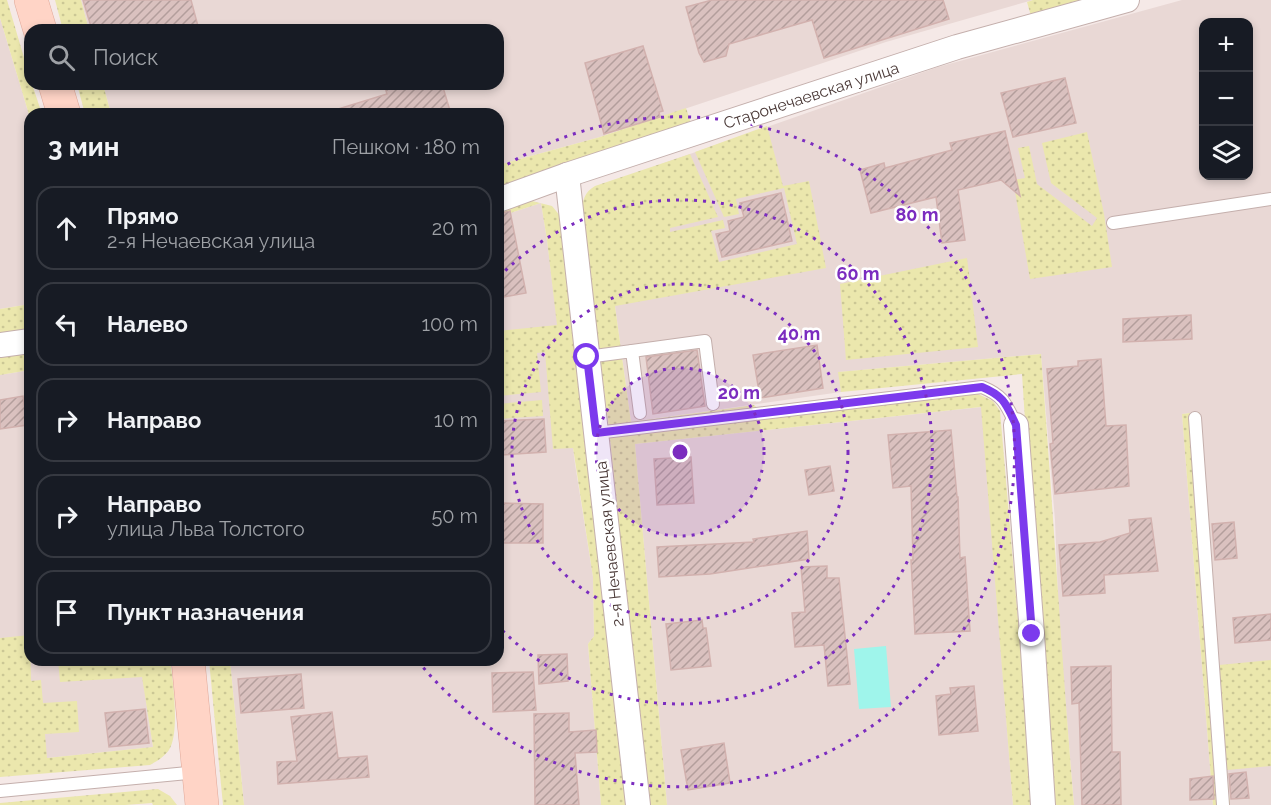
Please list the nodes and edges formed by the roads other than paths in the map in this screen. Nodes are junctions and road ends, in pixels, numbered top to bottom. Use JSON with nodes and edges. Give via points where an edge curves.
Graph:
{"nodes":[{"id":1,"x":31,"y":0,"type":"edge"},
{"id":2,"x":1127,"y":0,"type":"edge"},
{"id":3,"x":38,"y":24,"type":"edge"},
{"id":4,"x":57,"y":90,"type":"edge"},
{"id":5,"x":62,"y":108,"type":"edge"},
{"id":6,"x":567,"y":175,"type":"junction"},
{"id":7,"x":504,"y":198,"type":"edge"},
{"id":8,"x":1271,"y":199,"type":"edge"},
{"id":9,"x":1113,"y":223,"type":"dead end"},
{"id":10,"x":24,"y":341,"type":"edge"},
{"id":11,"x":0,"y":345,"type":"edge"},
{"id":12,"x":632,"y":351,"type":"junction"},
{"id":13,"x":587,"y":357,"type":"junction"},
{"id":14,"x":713,"y":404,"type":"dead end"},
{"id":15,"x":640,"y":413,"type":"dead end"},
{"id":16,"x":1195,"y":418,"type":"dead end"},
{"id":17,"x":1016,"y":425,"type":"joint"},
{"id":18,"x":596,"y":433,"type":"junction"},
{"id":19,"x":189,"y":666,"type":"edge"},
{"id":20,"x":198,"y":772,"type":"junction"},
{"id":21,"x":0,"y":791,"type":"edge"},
{"id":22,"x":202,"y":805,"type":"edge"},
{"id":23,"x":638,"y":805,"type":"edge"},
{"id":24,"x":1043,"y":805,"type":"edge"},
{"id":25,"x":1223,"y":805,"type":"edge"}],
"edges":[{"from":1,"to":3,"type":"street"},
{"from":2,"to":6,"type":"street","name":"Старонечаевская улица","via":[[957,47]]},
{"from":4,"to":5,"type":"street"},
{"from":6,"to":7,"type":"street","name":"Старонечаевская улица"},
{"from":6,"to":13,"type":"street","name":"2-я Нечаевская улица"},
{"from":8,"to":9,"type":"lane"},
{"from":10,"to":11,"type":"street"},
{"from":12,"to":13,"type":"lane"},
{"from":12,"to":14,"type":"lane","via":[[705,341]]},
{"from":12,"to":15,"type":"lane"},
{"from":13,"to":18,"type":"street","name":"2-я Нечаевская улица"},
{"from":16,"to":25,"type":"lane"},
{"from":17,"to":18,"type":"lane","via":[[1004,400],[982,387]]},
{"from":17,"to":24,"type":"street"},
{"from":18,"to":23,"type":"street","name":"2-я Нечаевская улица"},
{"from":19,"to":20,"type":"street"},
{"from":20,"to":21,"type":"lane"},
{"from":20,"to":22,"type":"street"}]}
